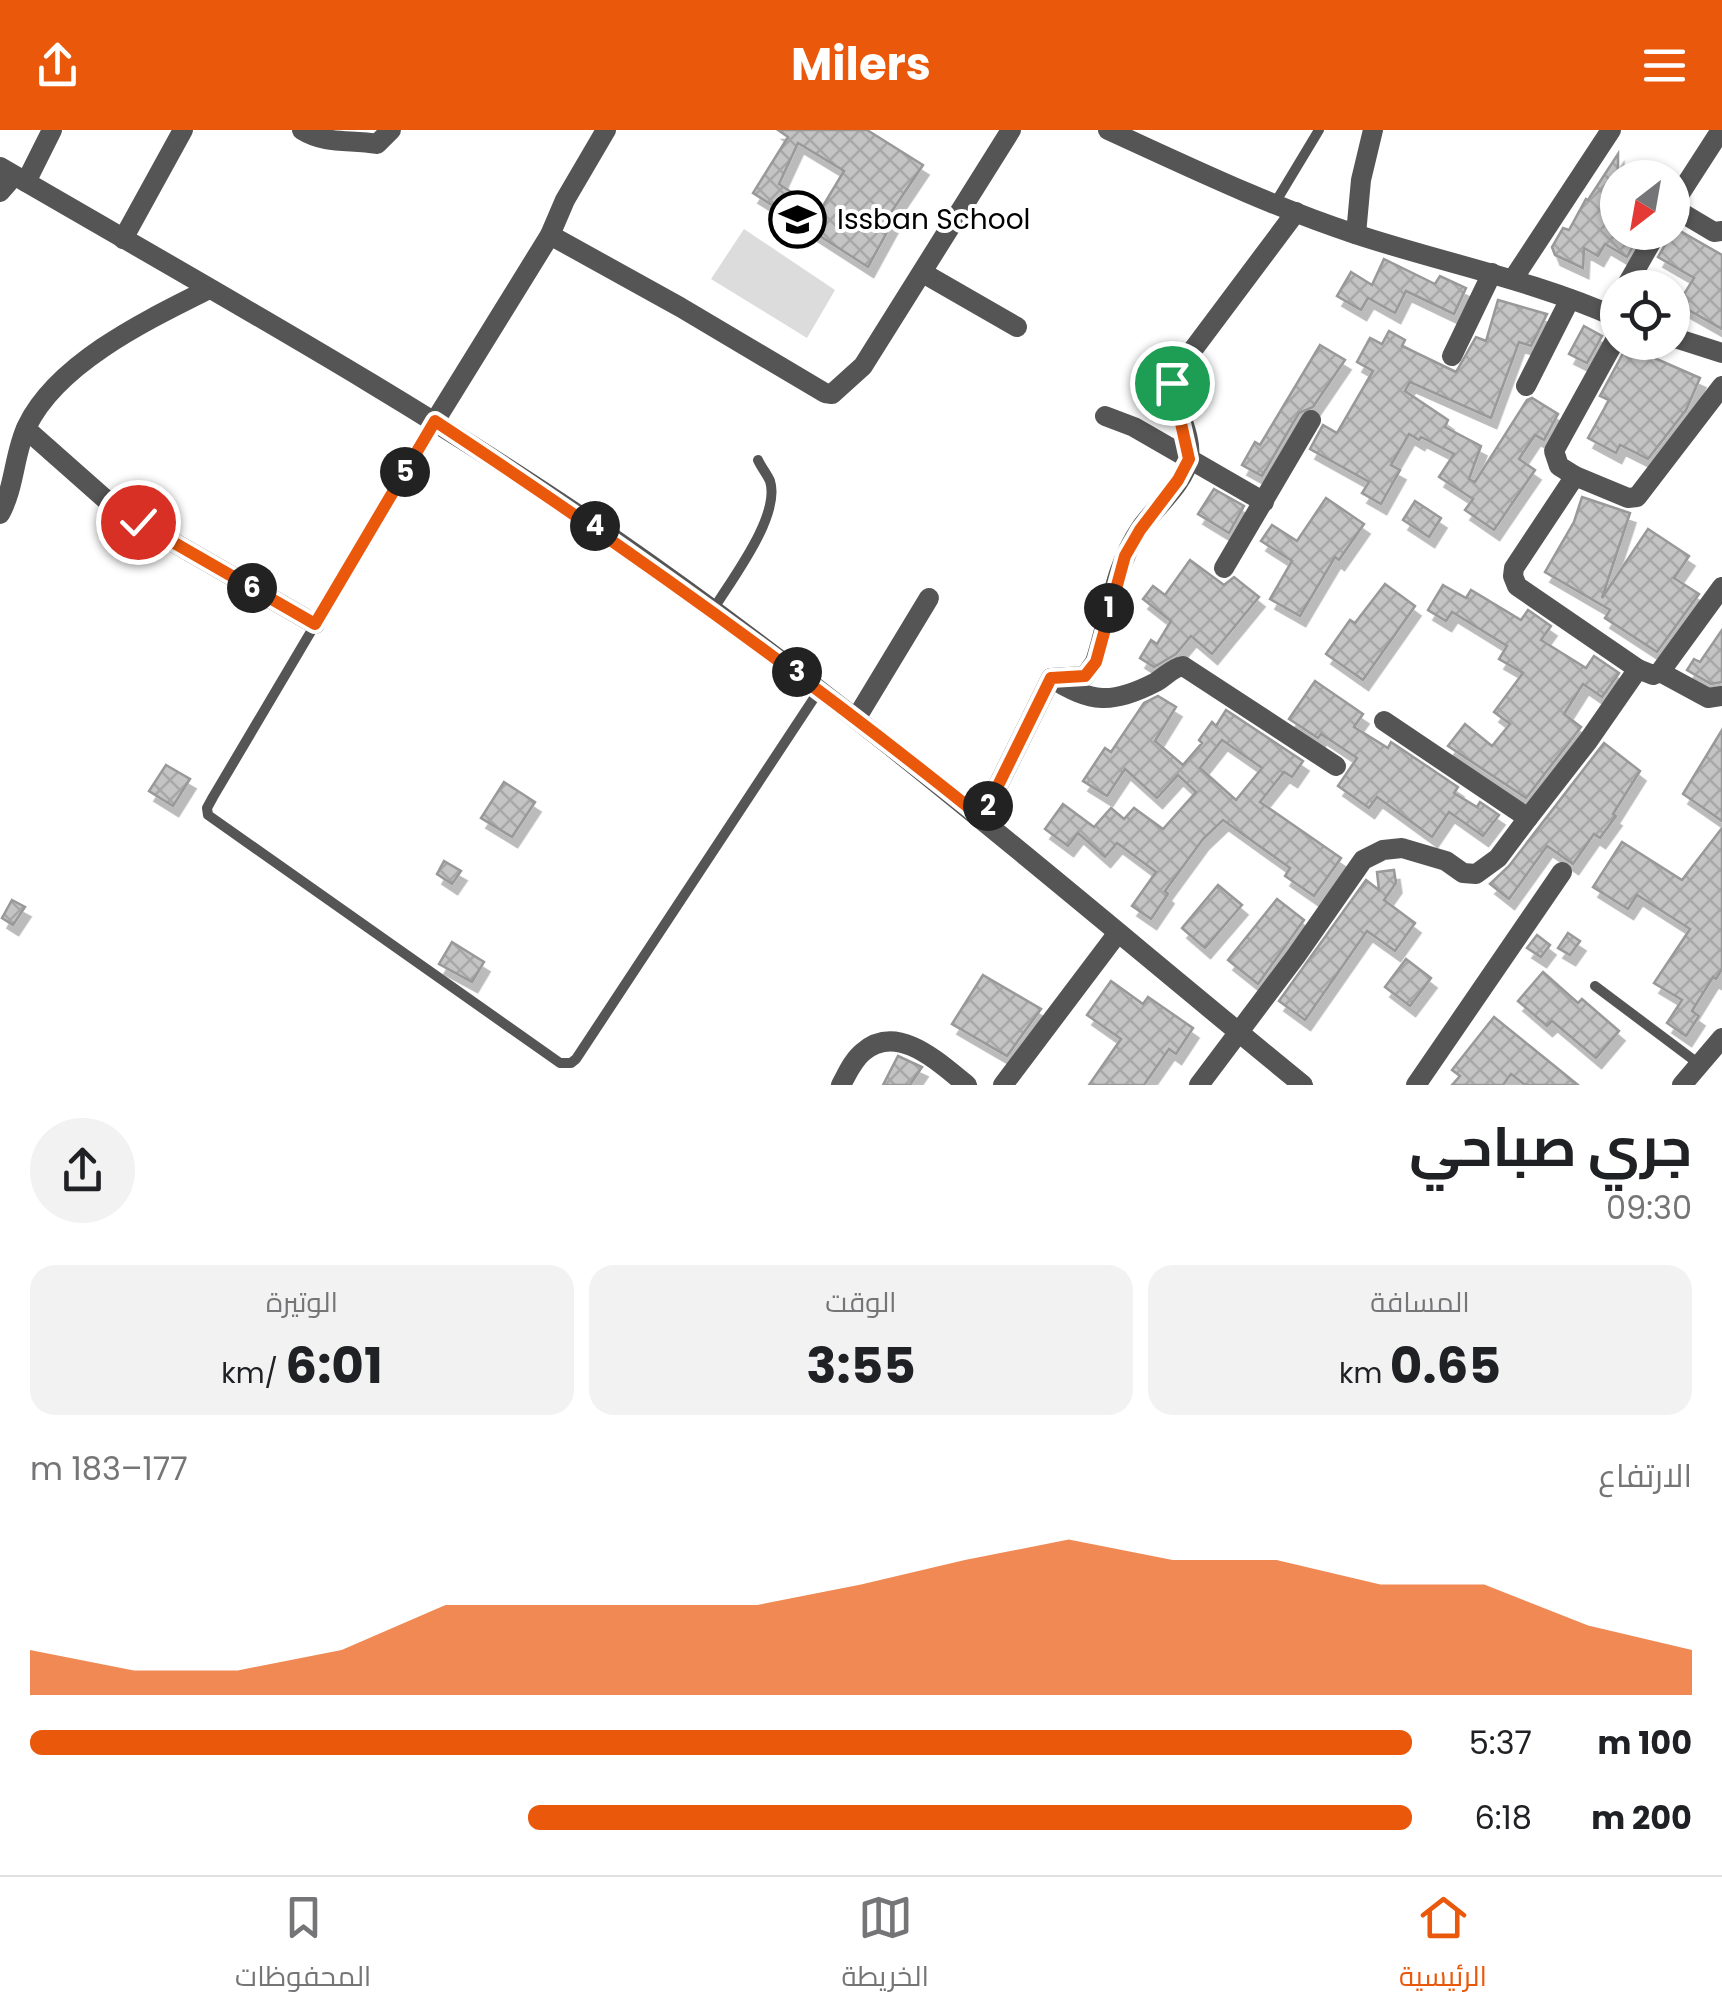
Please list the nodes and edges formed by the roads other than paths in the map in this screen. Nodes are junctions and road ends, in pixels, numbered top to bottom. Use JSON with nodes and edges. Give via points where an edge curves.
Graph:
{"nodes":[{"id":1,"x":52,"y":130,"type":"edge"},
{"id":2,"x":184,"y":130,"type":"edge"},
{"id":3,"x":302,"y":130,"type":"edge"},
{"id":4,"x":391,"y":130,"type":"edge"},
{"id":5,"x":606,"y":130,"type":"edge"},
{"id":6,"x":1011,"y":130,"type":"edge"},
{"id":7,"x":1108,"y":130,"type":"edge"},
{"id":8,"x":1319,"y":130,"type":"edge"},
{"id":9,"x":1372,"y":130,"type":"edge"},
{"id":10,"x":1611,"y":130,"type":"edge"},
{"id":11,"x":1721,"y":130,"type":"edge"},
{"id":12,"x":13,"y":175,"type":"edge"},
{"id":13,"x":1690,"y":179,"type":"edge"},
{"id":14,"x":0,"y":192,"type":"edge"},
{"id":15,"x":1275,"y":203,"type":"junction"},
{"id":16,"x":1296,"y":212,"type":"junction"},
{"id":17,"x":1690,"y":218,"type":"edge"},
{"id":18,"x":1722,"y":231,"type":"edge"},
{"id":19,"x":1356,"y":234,"type":"junction"},
{"id":20,"x":550,"y":235,"type":"junction"},
{"id":21,"x":123,"y":239,"type":"junction"},
{"id":22,"x":923,"y":272,"type":"junction"},
{"id":23,"x":1503,"y":276,"type":"junction"},
{"id":24,"x":209,"y":289,"type":"junction"},
{"id":25,"x":1570,"y":298,"type":"junction"},
{"id":26,"x":1600,"y":307,"type":"edge"},
{"id":27,"x":1017,"y":327,"type":"dead end"},
{"id":28,"x":1690,"y":343,"type":"edge"},
{"id":29,"x":1722,"y":353,"type":"edge"},
{"id":30,"x":1452,"y":356,"type":"dead end"},
{"id":31,"x":1605,"y":360,"type":"edge"},
{"id":32,"x":1526,"y":386,"type":"dead end"},
{"id":33,"x":1722,"y":386,"type":"edge"},
{"id":34,"x":1105,"y":416,"type":"dead end"},
{"id":35,"x":1312,"y":420,"type":"dead end"},
{"id":36,"x":435,"y":421,"type":"junction"},
{"id":37,"x":26,"y":429,"type":"junction"},
{"id":38,"x":1189,"y":459,"type":"junction"},
{"id":39,"x":758,"y":460,"type":"dead end"},
{"id":40,"x":1575,"y":476,"type":"junction"},
{"id":41,"x":1264,"y":502,"type":"junction"},
{"id":42,"x":0,"y":514,"type":"edge"},
{"id":43,"x":1224,"y":568,"type":"dead end"},
{"id":44,"x":1722,"y":587,"type":"edge"},
{"id":45,"x":929,"y":598,"type":"dead end"},
{"id":46,"x":713,"y":611,"type":"junction"},
{"id":47,"x":315,"y":624,"type":"junction"},
{"id":48,"x":1649,"y":670,"type":"junction"},
{"id":49,"x":1051,"y":678,"type":"junction"},
{"id":50,"x":820,"y":689,"type":"junction"},
{"id":51,"x":1722,"y":696,"type":"edge"},
{"id":52,"x":856,"y":717,"type":"junction"},
{"id":53,"x":1384,"y":721,"type":"dead end"},
{"id":54,"x":1336,"y":766,"type":"dead end"},
{"id":55,"x":982,"y":818,"type":"junction"},
{"id":56,"x":1528,"y":818,"type":"junction"},
{"id":57,"x":1562,"y":872,"type":"dead end"},
{"id":58,"x":1117,"y":934,"type":"junction"},
{"id":59,"x":1595,"y":986,"type":"dead end"},
{"id":60,"x":1238,"y":1032,"type":"junction"},
{"id":61,"x":1722,"y":1038,"type":"edge"},
{"id":62,"x":1698,"y":1064,"type":"junction"},
{"id":63,"x":840,"y":1085,"type":"edge"},
{"id":64,"x":966,"y":1085,"type":"edge"},
{"id":65,"x":1004,"y":1085,"type":"edge"},
{"id":66,"x":1199,"y":1085,"type":"edge"},
{"id":67,"x":1303,"y":1085,"type":"edge"},
{"id":68,"x":1416,"y":1085,"type":"edge"},
{"id":69,"x":1682,"y":1085,"type":"edge"}],
"edges":[{"from":1,"to":12,"type":"street"},
{"from":2,"to":21,"type":"street"},
{"from":3,"to":4,"type":"street","via":[[322,140],[377,144]]},
{"from":5,"to":20,"type":"street"},
{"from":6,"to":22,"type":"street"},
{"from":7,"to":15,"type":"street"},
{"from":8,"to":15,"type":"lane"},
{"from":9,"to":19,"type":"street"},
{"from":10,"to":23,"type":"street"},
{"from":11,"to":13,"type":"street"},
{"from":12,"to":14,"type":"street"},
{"from":12,"to":21,"type":"street"},
{"from":15,"to":16,"type":"street"},
{"from":16,"to":19,"type":"street"},
{"from":16,"to":38,"type":"street","via":[[1174,375]]},
{"from":17,"to":18,"type":"street"},
{"from":19,"to":23,"type":"street"},
{"from":20,"to":22,"type":"street","via":[[825,394],[862,366]]},
{"from":20,"to":36,"type":"street"},
{"from":21,"to":24,"type":"street"},
{"from":22,"to":27,"type":"street"},
{"from":23,"to":25,"type":"street"},
{"from":23,"to":30,"type":"street"},
{"from":24,"to":36,"type":"street"},
{"from":24,"to":37,"type":"street","via":[[104,348],[45,398]]},
{"from":25,"to":26,"type":"street"},
{"from":25,"to":32,"type":"street"},
{"from":28,"to":29,"type":"street"},
{"from":31,"to":40,"type":"street","via":[[1554,450],[1559,466]]},
{"from":33,"to":40,"type":"street","via":[[1637,498]]},
{"from":34,"to":38,"type":"street"},
{"from":35,"to":41,"type":"street"},
{"from":36,"to":46,"type":"street"},
{"from":36,"to":47,"type":"lane"},
{"from":37,"to":42,"type":"street"},
{"from":37,"to":47,"type":"street","via":[[138,522]]},
{"from":38,"to":41,"type":"street"},
{"from":38,"to":49,"type":"street","via":[[1125,556],[1096,662],[1085,676]]},
{"from":39,"to":46,"type":"lane","via":[[770,483],[770,506]]},
{"from":40,"to":48,"type":"street","via":[[1512,576],[1517,586]]},
{"from":41,"to":43,"type":"street"},
{"from":44,"to":48,"type":"street"},
{"from":45,"to":52,"type":"street"},
{"from":46,"to":50,"type":"street"},
{"from":47,"to":50,"type":"lane","via":[[208,815],[560,1063],[576,1058]]},
{"from":48,"to":51,"type":"street","via":[[1708,698]]},
{"from":48,"to":56,"type":"street"},
{"from":49,"to":54,"type":"street","via":[[1093,699],[1139,689],[1183,666]]},
{"from":49,"to":55,"type":"street"},
{"from":50,"to":52,"type":"street"},
{"from":52,"to":55,"type":"street"},
{"from":53,"to":56,"type":"street"},
{"from":55,"to":58,"type":"street"},
{"from":56,"to":60,"type":"street","via":[[1498,858],[1476,874],[1402,848],[1369,855]]},
{"from":57,"to":68,"type":"street"},
{"from":58,"to":60,"type":"street"},
{"from":58,"to":65,"type":"street"},
{"from":59,"to":62,"type":"lane"},
{"from":60,"to":66,"type":"street"},
{"from":60,"to":67,"type":"street"},
{"from":61,"to":62,"type":"street"},
{"from":62,"to":69,"type":"street"},
{"from":63,"to":64,"type":"street","via":[[860,1054],[876,1043],[899,1041]]}]}
